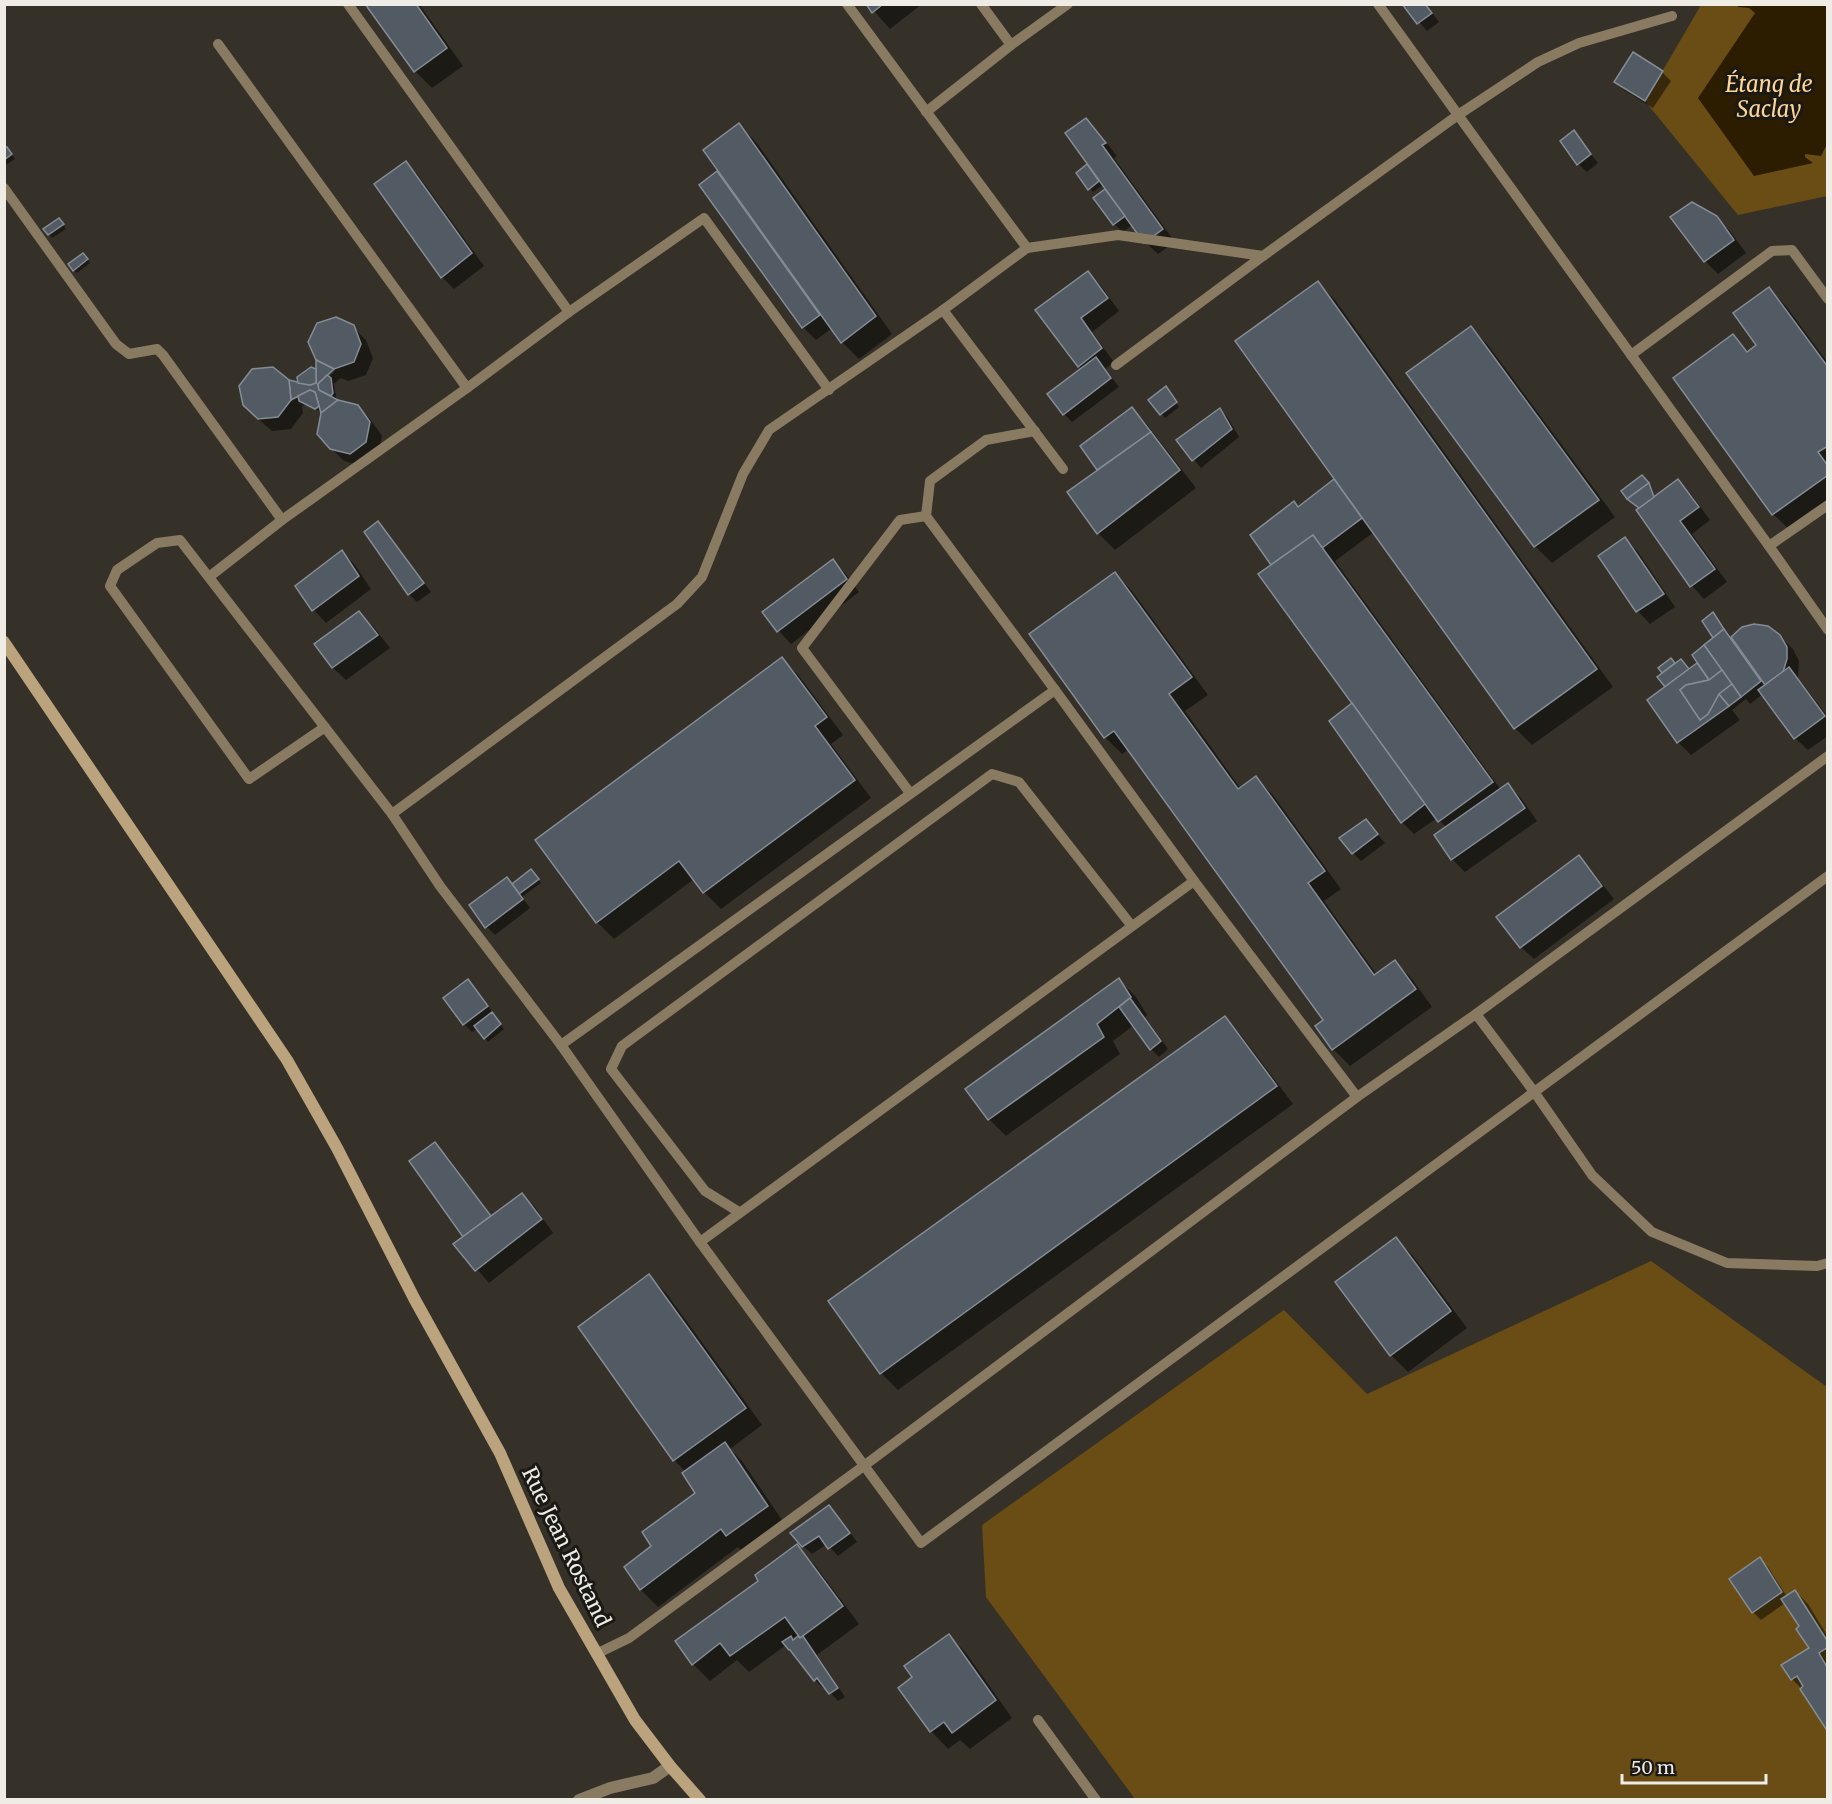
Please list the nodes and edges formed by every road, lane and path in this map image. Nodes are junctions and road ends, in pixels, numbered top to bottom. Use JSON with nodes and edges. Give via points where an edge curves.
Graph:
{"nodes":[{"id":1,"x":348,"y":4,"type":"edge"},
{"id":2,"x":847,"y":4,"type":"edge"},
{"id":3,"x":981,"y":4,"type":"edge"},
{"id":4,"x":1068,"y":4,"type":"edge"},
{"id":5,"x":1378,"y":4,"type":"edge"},
{"id":6,"x":1672,"y":16,"type":"dead end"},
{"id":7,"x":218,"y":44,"type":"dead end"},
{"id":8,"x":1011,"y":45,"type":"junction"},
{"id":9,"x":926,"y":111,"type":"junction"},
{"id":10,"x":1458,"y":115,"type":"junction"},
{"id":11,"x":4,"y":188,"type":"edge"},
{"id":12,"x":1027,"y":249,"type":"junction"},
{"id":13,"x":1263,"y":256,"type":"junction"},
{"id":14,"x":1827,"y":299,"type":"edge"},
{"id":15,"x":943,"y":310,"type":"junction"},
{"id":16,"x":569,"y":312,"type":"junction"},
{"id":17,"x":1631,"y":355,"type":"junction"},
{"id":18,"x":1116,"y":365,"type":"dead end"},
{"id":19,"x":467,"y":388,"type":"junction"},
{"id":20,"x":829,"y":390,"type":"junction"},
{"id":21,"x":1035,"y":431,"type":"junction"},
{"id":22,"x":1063,"y":469,"type":"dead end"},
{"id":23,"x":1827,"y":505,"type":"edge"},
{"id":24,"x":926,"y":516,"type":"junction"},
{"id":25,"x":282,"y":520,"type":"junction"},
{"id":26,"x":1769,"y":546,"type":"junction"},
{"id":27,"x":209,"y":577,"type":"junction"},
{"id":28,"x":1827,"y":630,"type":"edge"},
{"id":29,"x":4,"y":642,"type":"edge"},
{"id":30,"x":1055,"y":690,"type":"junction"},
{"id":31,"x":325,"y":727,"type":"junction"},
{"id":32,"x":1827,"y":756,"type":"edge"},
{"id":33,"x":910,"y":793,"type":"junction"},
{"id":34,"x":392,"y":814,"type":"junction"},
{"id":35,"x":1827,"y":876,"type":"edge"},
{"id":36,"x":1194,"y":880,"type":"junction"},
{"id":37,"x":1131,"y":926,"type":"junction"},
{"id":38,"x":1476,"y":1014,"type":"junction"},
{"id":39,"x":561,"y":1045,"type":"junction"},
{"id":40,"x":1536,"y":1093,"type":"junction"},
{"id":41,"x":1357,"y":1097,"type":"junction"},
{"id":42,"x":740,"y":1212,"type":"junction"},
{"id":43,"x":700,"y":1242,"type":"junction"},
{"id":44,"x":1827,"y":1263,"type":"edge"},
{"id":45,"x":865,"y":1465,"type":"junction"},
{"id":46,"x":596,"y":1654,"type":"junction"},
{"id":47,"x":1038,"y":1720,"type":"dead end"},
{"id":48,"x":670,"y":1766,"type":"junction"},
{"id":49,"x":579,"y":1800,"type":"edge"},
{"id":50,"x":700,"y":1800,"type":"edge"},
{"id":51,"x":1096,"y":1800,"type":"edge"}],
"edges":[{"from":1,"to":16,"type":"lane"},
{"from":2,"to":9,"type":"lane"},
{"from":3,"to":8,"type":"lane"},
{"from":4,"to":8,"type":"lane"},
{"from":5,"to":10,"type":"lane"},
{"from":6,"to":10,"type":"lane","via":[[1579,43],[1548,57]]},
{"from":7,"to":19,"type":"lane"},
{"from":8,"to":9,"type":"lane"},
{"from":9,"to":12,"type":"lane"},
{"from":10,"to":13,"type":"lane"},
{"from":10,"to":17,"type":"lane"},
{"from":11,"to":25,"type":"lane","via":[[116,344],[129,354],[157,349],[163,355]]},
{"from":12,"to":13,"type":"lane","via":[[1118,235]]},
{"from":12,"to":15,"type":"lane"},
{"from":13,"to":18,"type":"lane"},
{"from":14,"to":17,"type":"lane","via":[[1792,250],[1772,251]]},
{"from":15,"to":20,"type":"lane"},
{"from":15,"to":21,"type":"lane"},
{"from":16,"to":19,"type":"lane"},
{"from":16,"to":20,"type":"lane","via":[[704,218]]},
{"from":17,"to":26,"type":"lane"},
{"from":19,"to":25,"type":"lane"},
{"from":20,"to":34,"type":"lane","via":[[769,430],[743,474],[702,577],[677,604]]},
{"from":21,"to":22,"type":"lane"},
{"from":21,"to":24,"type":"lane","via":[[986,440],[930,480]]},
{"from":23,"to":26,"type":"lane"},
{"from":24,"to":30,"type":"lane"},
{"from":24,"to":33,"type":"lane","via":[[900,520],[802,648]]},
{"from":25,"to":27,"type":"lane"},
{"from":26,"to":28,"type":"lane"},
{"from":27,"to":31,"type":"lane"},
{"from":27,"to":31,"type":"lane","via":[[180,540],[157,543],[117,570],[110,586],[249,779]]},
{"from":29,"to":46,"type":"street","name":"Rue Jean Rostand","via":[[287,1060],[500,1453],[559,1588]]},
{"from":30,"to":33,"type":"lane"},
{"from":30,"to":36,"type":"lane"},
{"from":31,"to":34,"type":"lane"},
{"from":32,"to":38,"type":"lane"},
{"from":33,"to":39,"type":"lane"},
{"from":34,"to":39,"type":"lane","via":[[440,886]]},
{"from":35,"to":40,"type":"lane"},
{"from":36,"to":37,"type":"lane"},
{"from":36,"to":41,"type":"lane"},
{"from":37,"to":42,"type":"lane"},
{"from":37,"to":42,"type":"lane","via":[[1019,782],[992,774],[982,781],[622,1046],[611,1069],[705,1191]]},
{"from":38,"to":40,"type":"lane"},
{"from":38,"to":41,"type":"lane"},
{"from":39,"to":43,"type":"lane"},
{"from":40,"to":44,"type":"lane","via":[[1592,1175],[1652,1232],[1727,1263]]},
{"from":40,"to":45,"type":"lane","via":[[921,1544]]},
{"from":41,"to":45,"type":"lane"},
{"from":42,"to":43,"type":"lane"},
{"from":43,"to":45,"type":"lane"},
{"from":45,"to":46,"type":"lane","via":[[629,1638]]},
{"from":46,"to":48,"type":"street","name":"Rue Jean Rostand","via":[[635,1720]]},
{"from":47,"to":51,"type":"lane"},
{"from":48,"to":49,"type":"street","via":[[653,1778]]},
{"from":48,"to":50,"type":"street","name":"Rue Jean Rostand"}]}
